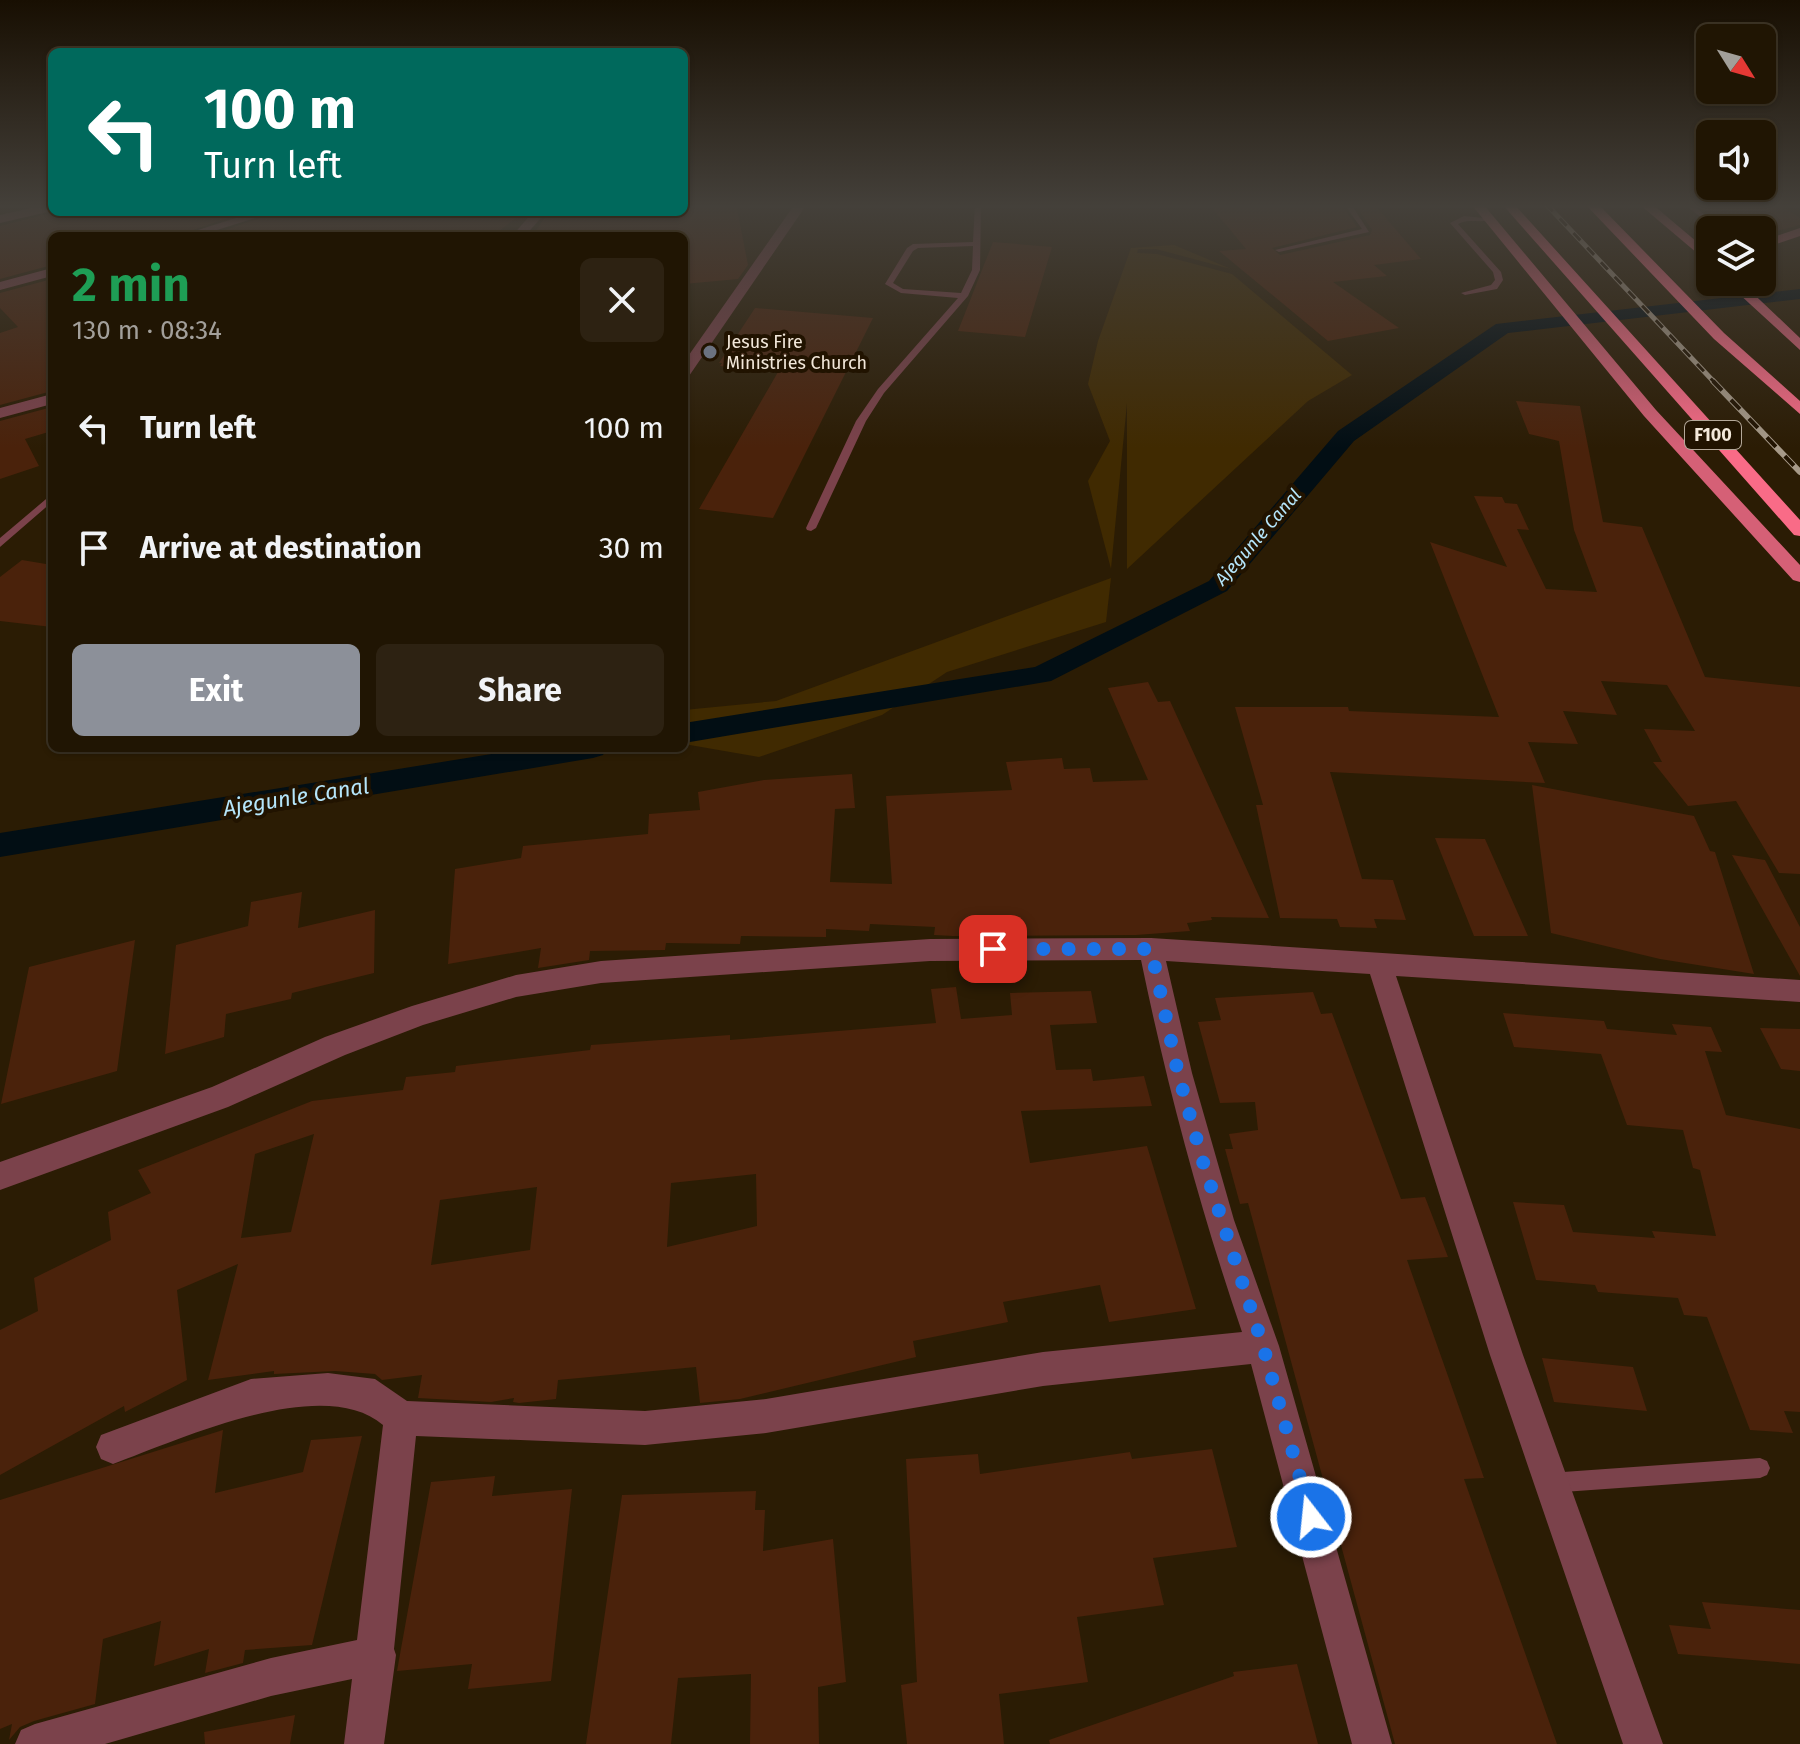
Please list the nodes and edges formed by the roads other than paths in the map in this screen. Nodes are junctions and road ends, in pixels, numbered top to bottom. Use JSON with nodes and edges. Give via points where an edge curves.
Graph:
{"nodes":[{"id":1,"x":744,"y":285,"type":"edge"},
{"id":2,"x":891,"y":285,"type":"edge"},
{"id":3,"x":969,"y":285,"type":"edge"},
{"id":4,"x":1495,"y":285,"type":"edge"},
{"id":5,"x":1545,"y":285,"type":"edge"},
{"id":6,"x":1581,"y":285,"type":"edge"},
{"id":7,"x":1669,"y":285,"type":"edge"},
{"id":8,"x":1465,"y":293,"type":"dead end"},
{"id":9,"x":964,"y":296,"type":"junction"},
{"id":10,"x":1748,"y":296,"type":"edge"},
{"id":11,"x":708,"y":337,"type":"junction"},
{"id":12,"x":688,"y":339,"type":"edge"},
{"id":13,"x":1800,"y":346,"type":"edge"},
{"id":14,"x":688,"y":367,"type":"edge"},
{"id":15,"x":48,"y":400,"type":"edge"},
{"id":16,"x":1800,"y":409,"type":"edge"},
{"id":17,"x":0,"y":413,"type":"edge"},
{"id":18,"x":48,"y":501,"type":"edge"},
{"id":19,"x":811,"y":528,"type":"dead end"},
{"id":20,"x":1800,"y":531,"type":"edge"},
{"id":21,"x":0,"y":544,"type":"edge"},
{"id":22,"x":1800,"y":576,"type":"edge"},
{"id":23,"x":1151,"y":949,"type":"junction"},
{"id":24,"x":1379,"y":963,"type":"junction"},
{"id":25,"x":1800,"y":991,"type":"edge"},
{"id":26,"x":0,"y":1176,"type":"edge"},
{"id":27,"x":1263,"y":1346,"type":"junction"},
{"id":28,"x":401,"y":1418,"type":"junction"},
{"id":29,"x":113,"y":1447,"type":"dead end"},
{"id":30,"x":1760,"y":1468,"type":"dead end"},
{"id":31,"x":1548,"y":1483,"type":"junction"},
{"id":32,"x":377,"y":1655,"type":"junction"},
{"id":33,"x":35,"y":1744,"type":"edge"},
{"id":34,"x":364,"y":1744,"type":"edge"},
{"id":35,"x":1372,"y":1744,"type":"edge"},
{"id":36,"x":1643,"y":1744,"type":"edge"}],
"edges":[{"from":1,"to":11,"type":"street"},
{"from":2,"to":9,"type":"lane","via":[[901,291]]},
{"from":3,"to":9,"type":"lane"},
{"from":4,"to":8,"type":"lane"},
{"from":5,"to":22,"type":"main road"},
{"from":6,"to":20,"type":"highway","number":"F100"},
{"from":7,"to":16,"type":"highway"},
{"from":9,"to":19,"type":"lane","via":[[868,411]]},
{"from":10,"to":13,"type":"main road"},
{"from":11,"to":12,"type":"street"},
{"from":11,"to":14,"type":"street"},
{"from":15,"to":17,"type":"street"},
{"from":18,"to":21,"type":"lane"},
{"from":23,"to":24,"type":"street"},
{"from":23,"to":26,"type":"street","via":[[930,950],[601,972],[516,986],[335,1046],[218,1098]]},
{"from":23,"to":27,"type":"street","via":[[1215,1206]]},
{"from":24,"to":25,"type":"street"},
{"from":24,"to":31,"type":"street"},
{"from":27,"to":28,"type":"street","via":[[1043,1369],[766,1416],[645,1428]]},
{"from":27,"to":35,"type":"street"},
{"from":28,"to":29,"type":"street","via":[[375,1396],[328,1390],[251,1396]]},
{"from":28,"to":32,"type":"street"},
{"from":30,"to":31,"type":"lane"},
{"from":31,"to":36,"type":"street"},
{"from":32,"to":33,"type":"street","via":[[271,1677]]},
{"from":32,"to":34,"type":"street"}]}
